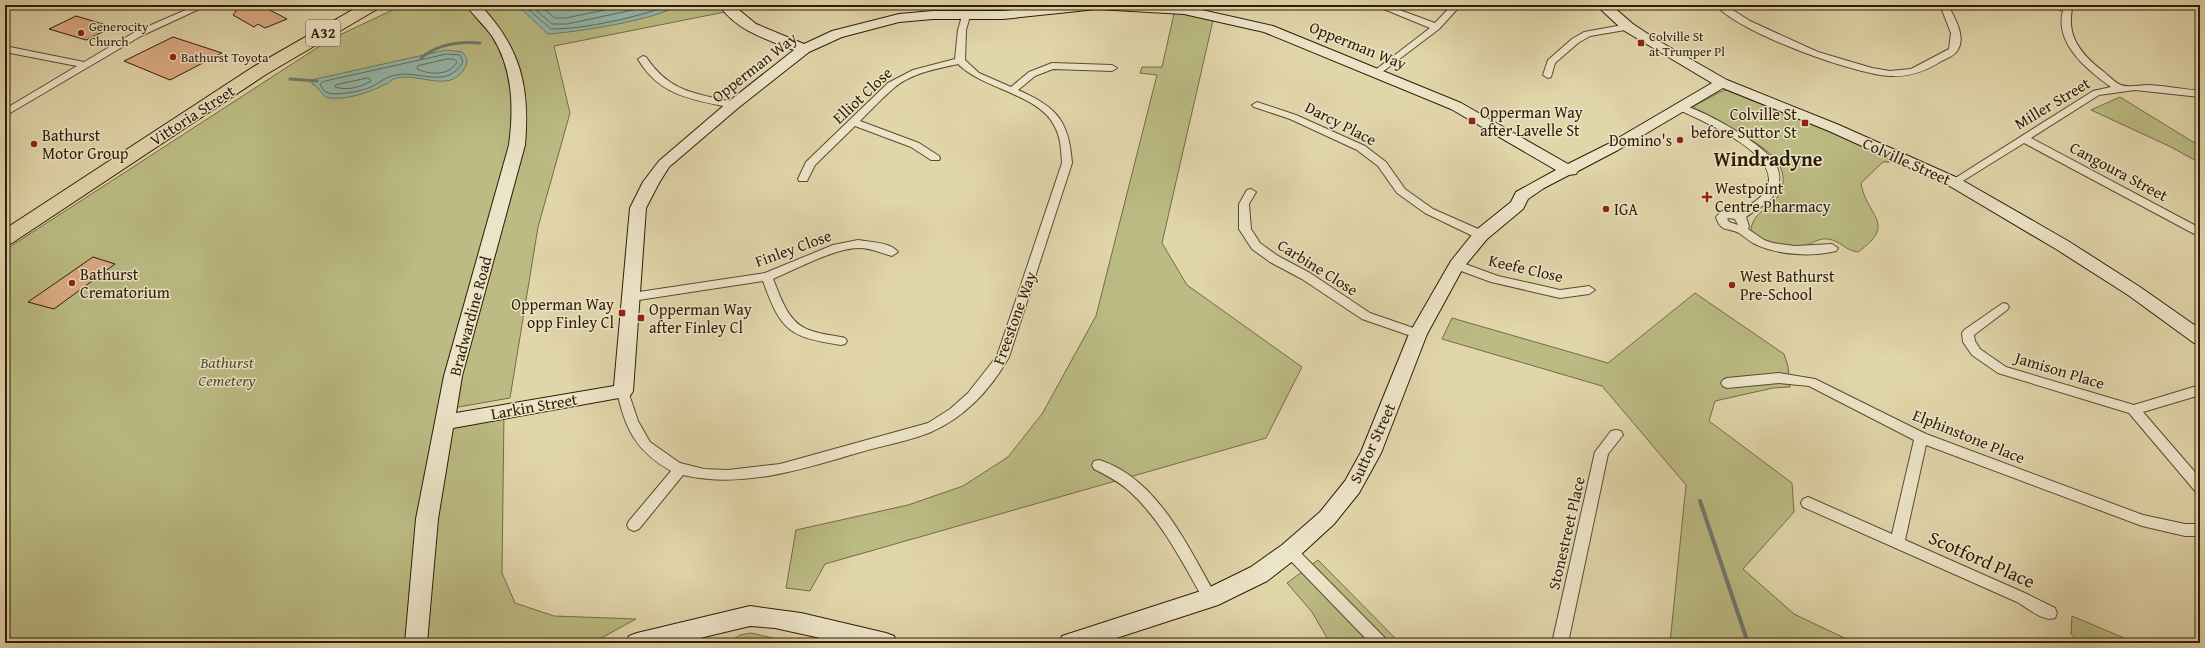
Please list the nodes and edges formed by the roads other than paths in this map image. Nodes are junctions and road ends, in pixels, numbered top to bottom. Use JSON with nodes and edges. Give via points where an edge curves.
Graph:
{"nodes":[{"id":1,"x":385,"y":5,"type":"edge"},
{"id":2,"x":473,"y":5,"type":"edge"},
{"id":3,"x":726,"y":5,"type":"edge"},
{"id":4,"x":1097,"y":5,"type":"edge"},
{"id":5,"x":1378,"y":5,"type":"edge"},
{"id":6,"x":1458,"y":5,"type":"edge"},
{"id":7,"x":1603,"y":5,"type":"edge"},
{"id":8,"x":1720,"y":5,"type":"edge"},
{"id":9,"x":1944,"y":5,"type":"edge"},
{"id":10,"x":2051,"y":5,"type":"edge"},
{"id":11,"x":200,"y":6,"type":"edge"},
{"id":12,"x":2068,"y":7,"type":"edge"},
{"id":13,"x":368,"y":9,"type":"edge"},
{"id":14,"x":966,"y":16,"type":"junction"},
{"id":15,"x":1436,"y":27,"type":"junction"},
{"id":16,"x":1628,"y":27,"type":"junction"},
{"id":17,"x":5,"y":49,"type":"edge"},
{"id":18,"x":804,"y":49,"type":"junction"},
{"id":19,"x":643,"y":59,"type":"dead end"},
{"id":20,"x":960,"y":61,"type":"junction"},
{"id":21,"x":84,"y":65,"type":"junction"},
{"id":22,"x":1112,"y":68,"type":"dead end"},
{"id":23,"x":1377,"y":73,"type":"junction"},
{"id":24,"x":1548,"y":75,"type":"dead end"},
{"id":25,"x":1722,"y":83,"type":"junction"},
{"id":26,"x":2119,"y":88,"type":"junction"},
{"id":27,"x":1013,"y":90,"type":"junction"},
{"id":28,"x":2200,"y":94,"type":"edge"},
{"id":29,"x":733,"y":105,"type":"junction"},
{"id":30,"x":1257,"y":105,"type":"dead end"},
{"id":31,"x":1680,"y":107,"type":"junction"},
{"id":32,"x":5,"y":113,"type":"edge"},
{"id":33,"x":854,"y":122,"type":"junction"},
{"id":34,"x":2022,"y":138,"type":"junction"},
{"id":35,"x":935,"y":158,"type":"dead end"},
{"id":36,"x":1570,"y":170,"type":"junction"},
{"id":37,"x":803,"y":179,"type":"dead end"},
{"id":38,"x":1954,"y":182,"type":"junction"},
{"id":39,"x":1251,"y":192,"type":"dead end"},
{"id":40,"x":2195,"y":224,"type":"edge"},
{"id":41,"x":2200,"y":233,"type":"edge"},
{"id":42,"x":1481,"y":235,"type":"junction"},
{"id":43,"x":5,"y":238,"type":"edge"},
{"id":44,"x":1832,"y":248,"type":"dead end"},
{"id":45,"x":892,"y":252,"type":"dead end"},
{"id":46,"x":1457,"y":265,"type":"junction"},
{"id":47,"x":768,"y":277,"type":"junction"},
{"id":48,"x":1589,"y":290,"type":"dead end"},
{"id":49,"x":632,"y":297,"type":"junction"},
{"id":50,"x":2003,"y":307,"type":"dead end"},
{"id":51,"x":1418,"y":334,"type":"junction"},
{"id":52,"x":2200,"y":338,"type":"edge"},
{"id":53,"x":841,"y":341,"type":"dead end"},
{"id":54,"x":1727,"y":383,"type":"dead end"},
{"id":55,"x":623,"y":384,"type":"junction"},
{"id":56,"x":2200,"y":390,"type":"edge"},
{"id":57,"x":2134,"y":410,"type":"junction"},
{"id":58,"x":446,"y":415,"type":"junction"},
{"id":59,"x":1616,"y":435,"type":"dead end"},
{"id":60,"x":1921,"y":438,"type":"junction"},
{"id":61,"x":1099,"y":465,"type":"dead end"},
{"id":62,"x":680,"y":469,"type":"junction"},
{"id":63,"x":2200,"y":487,"type":"edge"},
{"id":64,"x":1808,"y":503,"type":"dead end"},
{"id":65,"x":634,"y":525,"type":"dead end"},
{"id":66,"x":2200,"y":530,"type":"edge"},
{"id":67,"x":1897,"y":542,"type":"junction"},
{"id":68,"x":1290,"y":551,"type":"junction"},
{"id":69,"x":1210,"y":598,"type":"junction"},
{"id":70,"x":2050,"y":613,"type":"dead end"},
{"id":71,"x":693,"y":636,"type":"edge"},
{"id":72,"x":416,"y":643,"type":"edge"},
{"id":73,"x":637,"y":643,"type":"edge"},
{"id":74,"x":886,"y":643,"type":"edge"},
{"id":75,"x":1070,"y":643,"type":"edge"},
{"id":76,"x":1380,"y":643,"type":"edge"},
{"id":77,"x":1560,"y":643,"type":"edge"}],
"edges":[{"from":1,"to":13,"type":"highway","name":"Vittoria Street","number":"A32","via":[[370,12]]},
{"from":2,"to":58,"type":"street","name":"Bradwardine Road","via":[[498,36],[514,68],[521,105],[520,125],[518,145],[453,376]]},
{"from":3,"to":18,"type":"street","via":[[752,28]]},
{"from":4,"to":14,"type":"street","name":"Opperman Way","via":[[1003,15]]},
{"from":4,"to":23,"type":"street","name":"Opperman Way","via":[[1184,10],[1255,25]]},
{"from":5,"to":15,"type":"street"},
{"from":6,"to":15,"type":"street"},
{"from":7,"to":16,"type":"street","name":"Colville Street"},
{"from":8,"to":9,"type":"street","via":[[1741,20],[1795,45],[1855,67],[1893,74],[1915,72],[1953,50],[1957,44],[1957,36]]},
{"from":10,"to":12,"type":"street"},
{"from":11,"to":21,"type":"street","via":[[138,34]]},
{"from":12,"to":26,"type":"street","via":[[2065,26],[2075,47],[2089,65]]},
{"from":13,"to":43,"type":"highway","name":"Vittoria Street","number":"A32","via":[[258,71]]},
{"from":14,"to":18,"type":"street","name":"Opperman Way","via":[[899,18],[837,34]]},
{"from":14,"to":20,"type":"street","via":[[962,30]]},
{"from":15,"to":23,"type":"street"},
{"from":16,"to":24,"type":"street","via":[[1587,34],[1574,41],[1551,62]]},
{"from":16,"to":25,"type":"street","name":"Colville Street","via":[[1682,62]]},
{"from":17,"to":21,"type":"street"},
{"from":18,"to":29,"type":"street","name":"Opperman Way"},
{"from":19,"to":29,"type":"street","via":[[648,71],[667,86],[690,96]]},
{"from":20,"to":27,"type":"street","name":"Freestone Way","via":[[976,75]]},
{"from":20,"to":33,"type":"street","name":"Elliot Close","via":[[906,75],[891,85]]},
{"from":21,"to":32,"type":"street"},
{"from":22,"to":27,"type":"street","via":[[1052,66],[1032,74]]},
{"from":23,"to":36,"type":"street","name":"Opperman Way","via":[[1456,106]]},
{"from":25,"to":31,"type":"street","name":"Suttor Street"},
{"from":25,"to":38,"type":"street","name":"Colville Street","via":[[1834,128]]},
{"from":26,"to":28,"type":"street","name":"Miller Street","via":[[2148,88]]},
{"from":26,"to":34,"type":"street","name":"Miller Street","via":[[2091,95]]},
{"from":27,"to":62,"type":"street","name":"Freestone Way","via":[[1037,102],[1053,116],[1065,134],[1067,163],[1003,357],[989,380],[966,404],[932,427],[747,474],[702,473]]},
{"from":29,"to":49,"type":"street","name":"Opperman Way","via":[[664,164],[651,182],[638,208]]},
{"from":30,"to":42,"type":"street","name":"Darcy Place","via":[[1293,117],[1361,148],[1382,164],[1401,191],[1429,210]]},
{"from":31,"to":36,"type":"street","name":"Suttor Street"},
{"from":31,"to":44,"type":"street","via":[[1752,146],[1761,153],[1772,169],[1775,177],[1772,190],[1739,223],[1755,241],[1785,250]]},
{"from":33,"to":35,"type":"street","via":[[914,145]]},
{"from":33,"to":37,"type":"street","name":"Elliot Close","via":[[810,164]]},
{"from":34,"to":38,"type":"street","name":"Miller Street"},
{"from":34,"to":40,"type":"street","name":"Cangoura Street"},
{"from":36,"to":42,"type":"street","name":"Suttor Street","via":[[1563,179],[1529,200],[1517,204]]},
{"from":38,"to":52,"type":"street","name":"Colville Street","via":[[2062,245],[2134,291]]},
{"from":39,"to":51,"type":"street","name":"Carbine Close","via":[[1244,204],[1245,229],[1256,246],[1366,316]]},
{"from":40,"to":41,"type":"street","name":"Cangoura Street"},
{"from":42,"to":46,"type":"street","name":"Suttor Street"},
{"from":45,"to":47,"type":"street","name":"Finley Close","via":[[876,246],[858,244],[844,247]]},
{"from":46,"to":48,"type":"street","name":"Keefe Close","via":[[1495,279],[1560,294]]},
{"from":46,"to":51,"type":"street","name":"Suttor Street"},
{"from":47,"to":49,"type":"street","name":"Finley Close"},
{"from":47,"to":53,"type":"street","via":[[781,315],[796,331],[813,337]]},
{"from":49,"to":55,"type":"street","name":"Opperman Way"},
{"from":50,"to":57,"type":"street","name":"Jamison Place","via":[[1968,333],[1969,342],[1976,352],[2002,370]]},
{"from":51,"to":68,"type":"street","name":"Suttor Street","via":[[1371,453],[1352,487],[1327,518]]},
{"from":54,"to":60,"type":"street","name":"Elphinstone Place","via":[[1779,378],[1811,382]]},
{"from":55,"to":58,"type":"street","name":"Larkin Street"},
{"from":55,"to":62,"type":"street","name":"Freestone Way","via":[[630,419],[639,439],[649,450]]},
{"from":56,"to":57,"type":"street"},
{"from":57,"to":63,"type":"street"},
{"from":58,"to":72,"type":"street","name":"Bradwardine Road","via":[[427,519]]},
{"from":59,"to":77,"type":"street","name":"Stonestreet Place","via":[[1602,452]]},
{"from":60,"to":66,"type":"street","name":"Elphinstone Place","via":[[2142,520],[2185,530]]},
{"from":60,"to":67,"type":"street"},
{"from":61,"to":69,"type":"street","via":[[1137,490],[1177,540]]},
{"from":62,"to":65,"type":"street"},
{"from":64,"to":67,"type":"street","name":"Scotford Place"},
{"from":67,"to":70,"type":"street","name":"Scotford Place"},
{"from":68,"to":69,"type":"street","name":"Suttor Street","via":[[1259,574]]},
{"from":68,"to":76,"type":"street"},
{"from":69,"to":75,"type":"street","name":"Suttor Street"},
{"from":71,"to":73,"type":"street"},
{"from":71,"to":74,"type":"street","via":[[750,616],[775,618]]}]}
